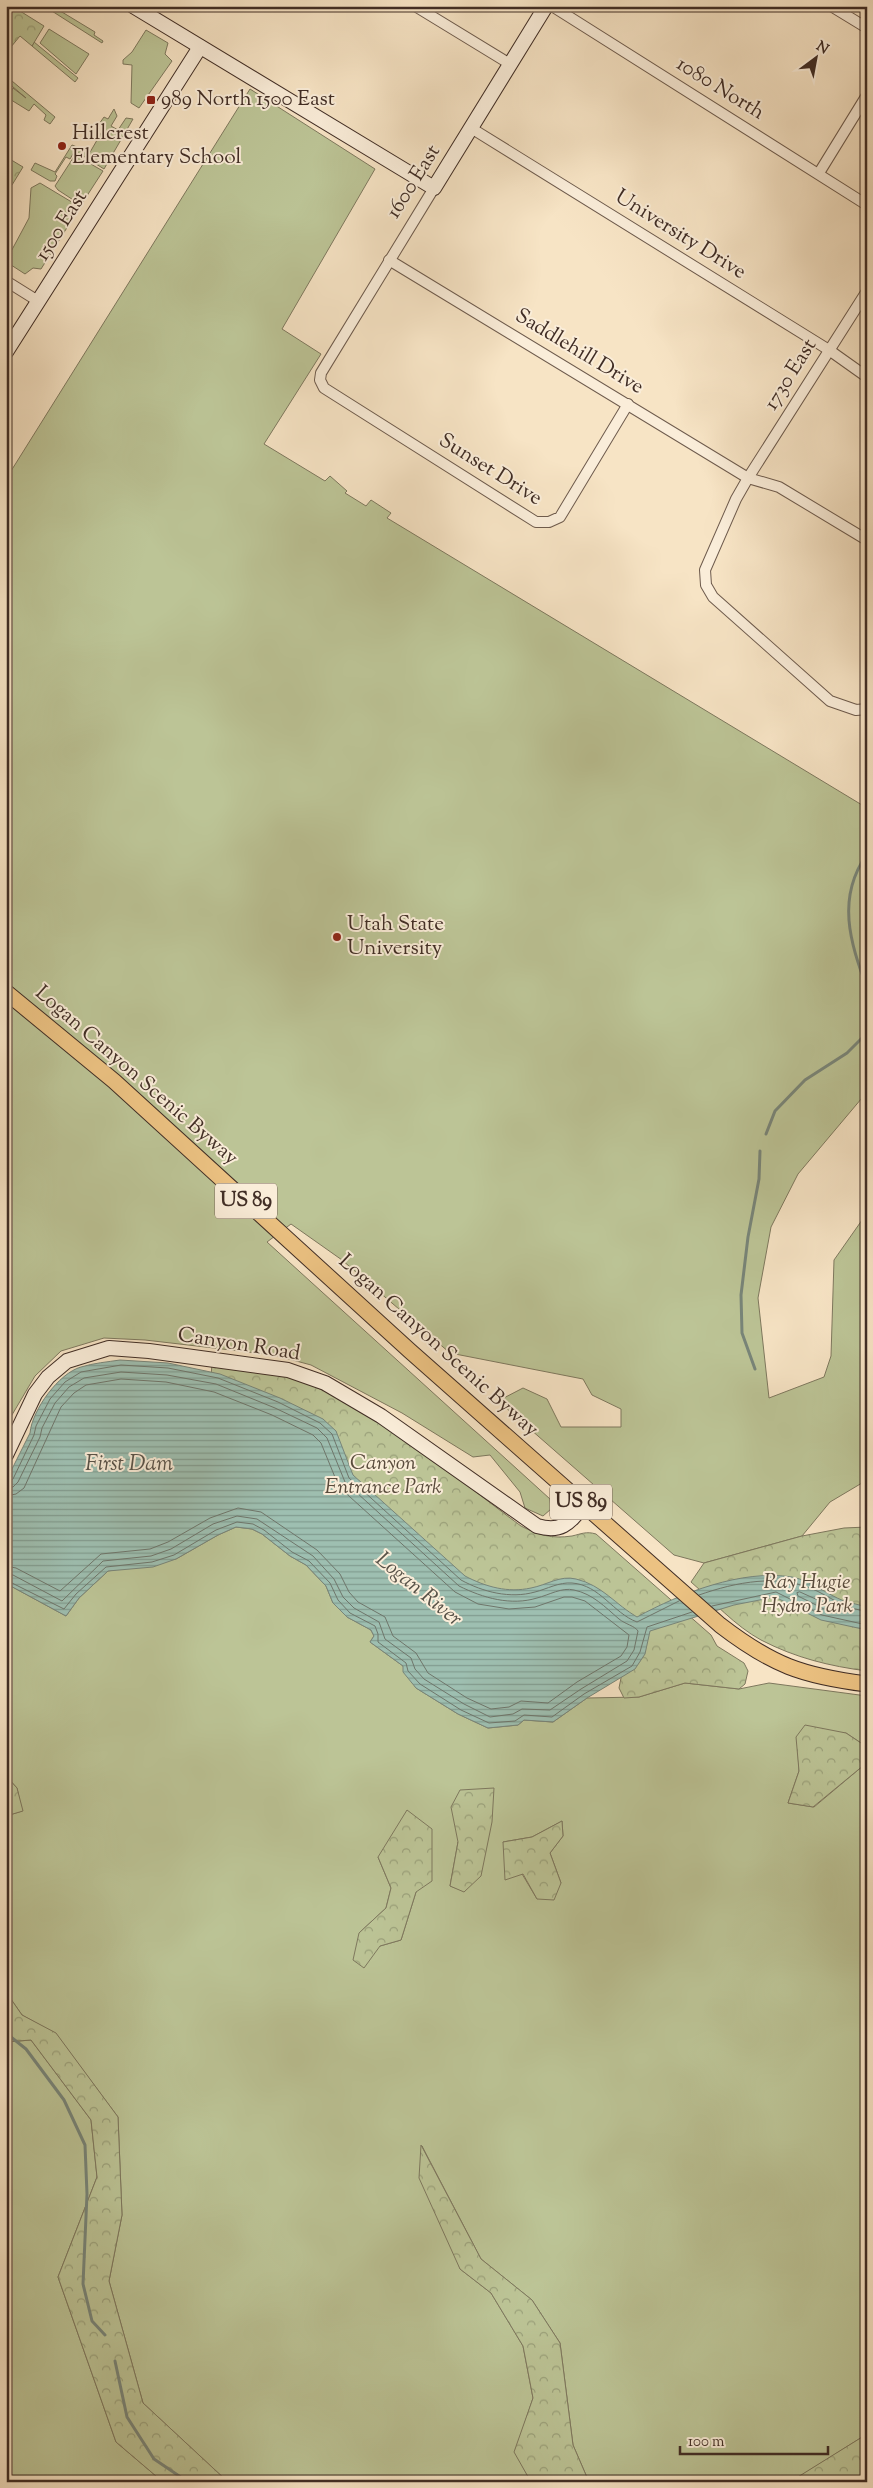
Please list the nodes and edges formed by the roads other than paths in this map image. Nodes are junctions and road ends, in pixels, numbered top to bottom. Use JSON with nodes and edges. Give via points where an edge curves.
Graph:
{"nodes":[{"id":1,"x":133,"y":6,"type":"edge"},
{"id":2,"x":415,"y":6,"type":"edge"},
{"id":3,"x":546,"y":6,"type":"edge"},
{"id":4,"x":552,"y":6,"type":"edge"},
{"id":5,"x":831,"y":6,"type":"edge"},
{"id":6,"x":867,"y":28,"type":"edge"},
{"id":7,"x":200,"y":46,"type":"junction"},
{"id":8,"x":510,"y":64,"type":"junction"},
{"id":9,"x":867,"y":96,"type":"edge"},
{"id":10,"x":471,"y":128,"type":"junction"},
{"id":11,"x":819,"y":173,"type":"junction"},
{"id":12,"x":434,"y":188,"type":"junction"},
{"id":13,"x":867,"y":205,"type":"edge"},
{"id":14,"x":389,"y":260,"type":"junction"},
{"id":15,"x":6,"y":281,"type":"edge"},
{"id":16,"x":867,"y":291,"type":"edge"},
{"id":17,"x":38,"y":301,"type":"junction"},
{"id":18,"x":829,"y":350,"type":"junction"},
{"id":19,"x":6,"y":352,"type":"edge"},
{"id":20,"x":867,"y":377,"type":"edge"},
{"id":21,"x":320,"y":380,"type":"joint"},
{"id":22,"x":628,"y":404,"type":"junction"},
{"id":23,"x":748,"y":478,"type":"junction"},
{"id":24,"x":867,"y":540,"type":"edge"},
{"id":25,"x":867,"y":709,"type":"edge"},
{"id":26,"x":6,"y":992,"type":"edge"},
{"id":27,"x":6,"y":1455,"type":"edge"},
{"id":28,"x":584,"y":1505,"type":"junction"},
{"id":29,"x":867,"y":1684,"type":"edge"}],
"edges":[{"from":1,"to":7,"type":"street"},
{"from":2,"to":8,"type":"street"},
{"from":3,"to":8,"type":"street","name":"1600 East"},
{"from":4,"to":11,"type":"street","name":"1080 North"},
{"from":5,"to":6,"type":"street"},
{"from":7,"to":12,"type":"street"},
{"from":7,"to":17,"type":"street","name":"1500 East"},
{"from":8,"to":10,"type":"street","name":"1600 East"},
{"from":9,"to":11,"type":"street"},
{"from":10,"to":12,"type":"street","name":"1600 East"},
{"from":10,"to":18,"type":"street","name":"University Drive"},
{"from":11,"to":13,"type":"street","name":"1080 North"},
{"from":12,"to":14,"type":"street","name":"1600 East"},
{"from":14,"to":21,"type":"street","name":"1600 East","via":[[321,373]]},
{"from":14,"to":22,"type":"street","name":"Saddlehill Drive"},
{"from":15,"to":17,"type":"street"},
{"from":16,"to":18,"type":"street","name":"1730 East"},
{"from":17,"to":19,"type":"street","name":"1500 East"},
{"from":18,"to":20,"type":"street","name":"University Drive"},
{"from":18,"to":23,"type":"street","name":"1730 East"},
{"from":21,"to":22,"type":"street","name":"Sunset Drive","via":[[324,388],[536,522],[560,517]]},
{"from":22,"to":23,"type":"street","name":"Saddlehill Drive"},
{"from":23,"to":24,"type":"street","name":"Saddlehill Drive","via":[[778,487]]},
{"from":23,"to":25,"type":"street","name":"1730 East","via":[[705,570],[706,585],[713,597],[830,701],[856,710]]},
{"from":26,"to":28,"type":"main road","name":"Logan Canyon Scenic Byway","number":"US 89","via":[[114,1081]]},
{"from":27,"to":28,"type":"street","name":"Canyon Road","via":[[35,1394],[48,1377],[67,1361],[109,1348],[149,1351],[288,1370],[326,1383],[381,1416],[537,1526],[556,1529],[566,1525]]},
{"from":28,"to":29,"type":"main road","name":"Logan Canyon Scenic Byway","number":"US 89","via":[[751,1649],[783,1666],[815,1676]]}]}
